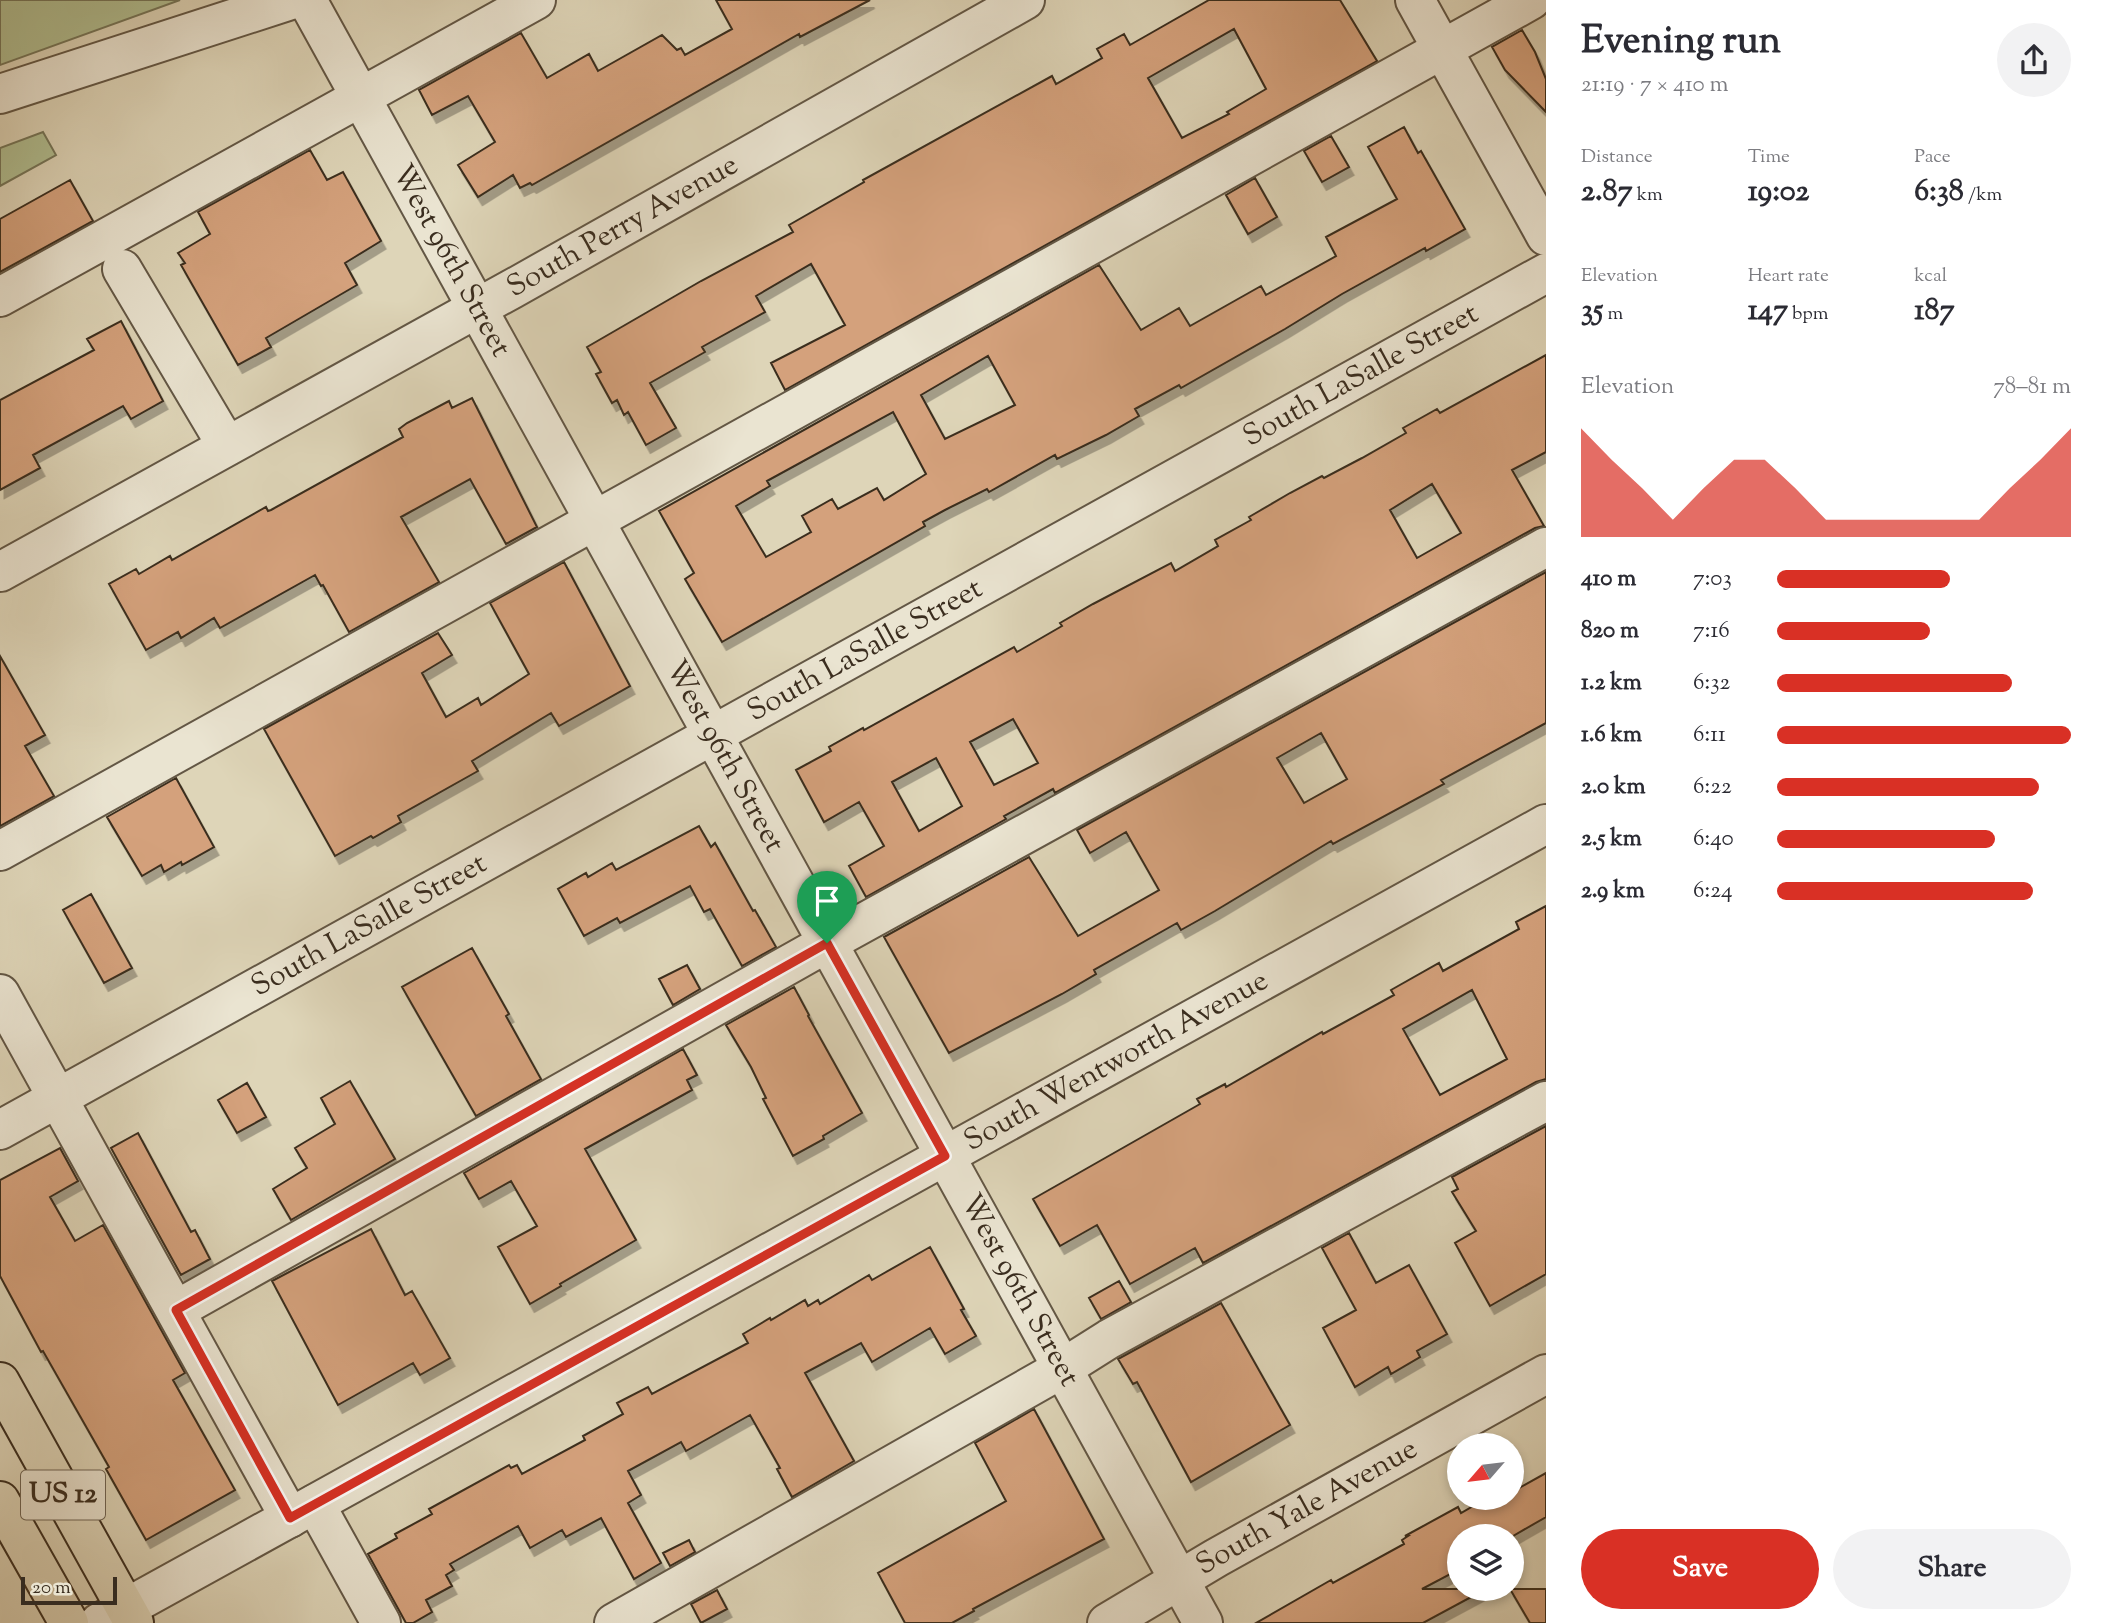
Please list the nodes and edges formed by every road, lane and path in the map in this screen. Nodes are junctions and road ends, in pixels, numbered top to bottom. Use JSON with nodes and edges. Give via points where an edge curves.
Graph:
{"nodes":[{"id":1,"x":291,"y":0,"type":"edge"},
{"id":2,"x":307,"y":0,"type":"edge"},
{"id":3,"x":536,"y":0,"type":"edge"},
{"id":4,"x":1025,"y":0,"type":"edge"},
{"id":5,"x":1415,"y":0,"type":"edge"},
{"id":6,"x":1531,"y":0,"type":"edge"},
{"id":7,"x":1442,"y":49,"type":"junction"},
{"id":8,"x":0,"y":94,"type":"edge"},
{"id":9,"x":360,"y":98,"type":"junction"},
{"id":10,"x":1546,"y":236,"type":"edge"},
{"id":11,"x":122,"y":269,"type":"dead end"},
{"id":12,"x":1546,"y":273,"type":"edge"},
{"id":13,"x":0,"y":297,"type":"edge"},
{"id":14,"x":477,"y":308,"type":"junction"},
{"id":15,"x":227,"y":446,"type":"junction"},
{"id":16,"x":594,"y":520,"type":"junction"},
{"id":17,"x":1546,"y":547,"type":"edge"},
{"id":18,"x":0,"y":572,"type":"edge"},
{"id":19,"x":713,"y":735,"type":"junction"},
{"id":20,"x":1546,"y":824,"type":"edge"},
{"id":21,"x":0,"y":851,"type":"edge"},
{"id":22,"x":827,"y":943,"type":"junction"},
{"id":23,"x":0,"y":994,"type":"edge"},
{"id":24,"x":58,"y":1098,"type":"junction"},
{"id":25,"x":1546,"y":1101,"type":"edge"},
{"id":26,"x":0,"y":1130,"type":"edge"},
{"id":27,"x":945,"y":1156,"type":"junction"},
{"id":28,"x":176,"y":1310,"type":"junction"},
{"id":29,"x":1063,"y":1368,"type":"junction"},
{"id":30,"x":1546,"y":1374,"type":"edge"},
{"id":31,"x":0,"y":1382,"type":"edge"},
{"id":32,"x":0,"y":1501,"type":"edge"},
{"id":33,"x":302,"y":1511,"type":"junction"},
{"id":34,"x":1180,"y":1581,"type":"junction"},
{"id":35,"x":120,"y":1618,"type":"edge"},
{"id":36,"x":69,"y":1623,"type":"edge"},
{"id":37,"x":381,"y":1623,"type":"edge"},
{"id":38,"x":614,"y":1623,"type":"edge"},
{"id":39,"x":1107,"y":1623,"type":"edge"},
{"id":40,"x":1203,"y":1623,"type":"edge"}],
"edges":[{"from":1,"to":8,"type":"street"},
{"from":2,"to":9,"type":"street","name":"West 96th Street"},
{"from":3,"to":9,"type":"street"},
{"from":4,"to":14,"type":"street","name":"South Perry Avenue"},
{"from":5,"to":7,"type":"street"},
{"from":6,"to":7,"type":"street"},
{"from":7,"to":10,"type":"street"},
{"from":7,"to":16,"type":"street"},
{"from":9,"to":13,"type":"street"},
{"from":9,"to":14,"type":"street","name":"West 96th Street"},
{"from":11,"to":15,"type":"street"},
{"from":12,"to":19,"type":"street","name":"South LaSalle Street"},
{"from":14,"to":15,"type":"street","name":"South Perry Avenue"},
{"from":14,"to":16,"type":"street","name":"West 96th Street"},
{"from":15,"to":18,"type":"street","name":"South Perry Avenue"},
{"from":16,"to":19,"type":"street","name":"West 96th Street"},
{"from":16,"to":21,"type":"street"},
{"from":17,"to":22,"type":"street"},
{"from":19,"to":22,"type":"street","name":"West 96th Street"},
{"from":19,"to":24,"type":"street","name":"South LaSalle Street"},
{"from":20,"to":27,"type":"street","name":"South Wentworth Avenue"},
{"from":22,"to":27,"type":"street","name":"West 96th Street"},
{"from":22,"to":28,"type":"street"},
{"from":23,"to":24,"type":"street"},
{"from":24,"to":26,"type":"street","name":"South LaSalle Street"},
{"from":24,"to":28,"type":"street"},
{"from":25,"to":29,"type":"street"},
{"from":27,"to":29,"type":"street","name":"West 96th Street"},
{"from":27,"to":33,"type":"street","name":"South Wentworth Avenue"},
{"from":28,"to":33,"type":"street"},
{"from":29,"to":34,"type":"street","name":"West 96th Street"},
{"from":29,"to":38,"type":"street"},
{"from":30,"to":34,"type":"street","name":"South Yale Avenue"},
{"from":31,"to":35,"type":"main road","number":"US 12"},
{"from":32,"to":36,"type":"main road","number":"US 12"},
{"from":33,"to":35,"type":"street","name":"South Wentworth Avenue"},
{"from":33,"to":37,"type":"street"},
{"from":34,"to":39,"type":"street","name":"South Yale Avenue"},
{"from":34,"to":40,"type":"street","name":"West 96th Street"}]}
